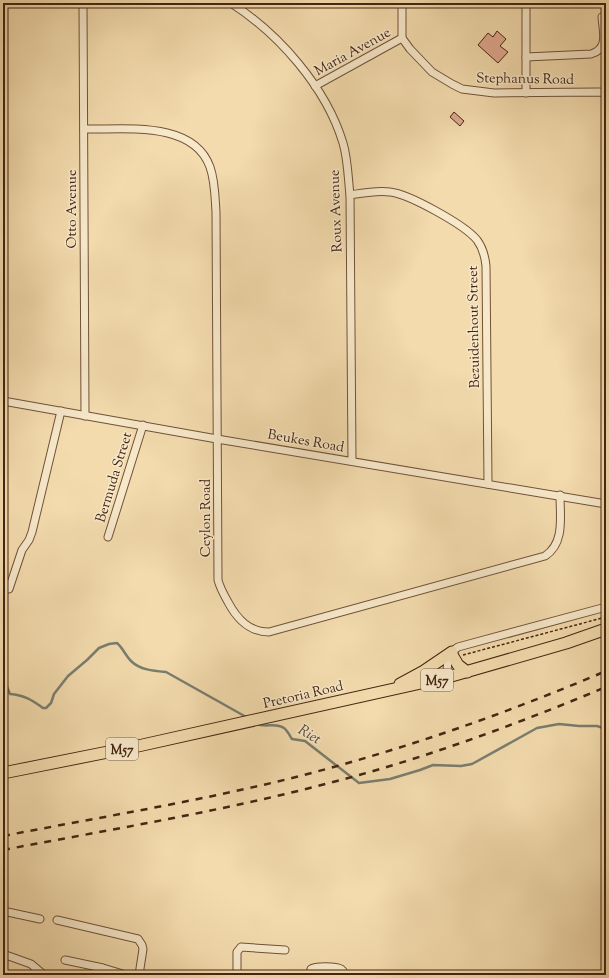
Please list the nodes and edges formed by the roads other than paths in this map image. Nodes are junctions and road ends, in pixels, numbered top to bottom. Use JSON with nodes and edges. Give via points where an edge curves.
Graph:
{"nodes":[{"id":1,"x":83,"y":3,"type":"edge"},
{"id":2,"x":231,"y":3,"type":"edge"},
{"id":3,"x":402,"y":3,"type":"edge"},
{"id":4,"x":526,"y":3,"type":"edge"},
{"id":5,"x":602,"y":17,"type":"dead end"},
{"id":6,"x":402,"y":38,"type":"junction"},
{"id":7,"x":526,"y":57,"type":"junction"},
{"id":8,"x":315,"y":86,"type":"junction"},
{"id":9,"x":526,"y":93,"type":"junction"},
{"id":10,"x":606,"y":94,"type":"edge"},
{"id":11,"x":84,"y":129,"type":"junction"},
{"id":12,"x":350,"y":194,"type":"junction"},
{"id":13,"x":3,"y":401,"type":"edge"},
{"id":14,"x":61,"y":412,"type":"junction"},
{"id":15,"x":85,"y":416,"type":"junction"},
{"id":16,"x":143,"y":425,"type":"junction"},
{"id":17,"x":217,"y":439,"type":"junction"},
{"id":18,"x":352,"y":461,"type":"junction"},
{"id":19,"x":488,"y":484,"type":"junction"},
{"id":20,"x":560,"y":496,"type":"junction"},
{"id":21,"x":606,"y":504,"type":"edge"},
{"id":22,"x":108,"y":537,"type":"dead end"},
{"id":23,"x":9,"y":589,"type":"dead end"},
{"id":24,"x":606,"y":607,"type":"edge"},
{"id":25,"x":606,"y":629,"type":"edge"},
{"id":26,"x":452,"y":654,"type":"junction"},
{"id":27,"x":467,"y":672,"type":"junction"},
{"id":28,"x":448,"y":677,"type":"junction"},
{"id":29,"x":389,"y":690,"type":"junction"},
{"id":30,"x":3,"y":773,"type":"edge"},
{"id":31,"x":3,"y":911,"type":"edge"},
{"id":32,"x":40,"y":919,"type":"dead end"},
{"id":33,"x":57,"y":920,"type":"dead end"},
{"id":34,"x":285,"y":950,"type":"dead end"},
{"id":35,"x":3,"y":954,"type":"edge"},
{"id":36,"x":65,"y":960,"type":"dead end"},
{"id":37,"x":44,"y":975,"type":"edge"},
{"id":38,"x":126,"y":975,"type":"edge"},
{"id":39,"x":139,"y":975,"type":"edge"},
{"id":40,"x":237,"y":975,"type":"edge"},
{"id":41,"x":310,"y":975,"type":"edge"},
{"id":42,"x":345,"y":975,"type":"edge"}],
"edges":[{"from":1,"to":11,"type":"street","name":"Otto Avenue"},
{"from":2,"to":8,"type":"street","name":"Roux Avenue","via":[[272,35]]},
{"from":3,"to":6,"type":"street"},
{"from":4,"to":7,"type":"street"},
{"from":5,"to":7,"type":"street","via":[[603,47],[596,53]]},
{"from":6,"to":8,"type":"street","name":"Maria Avenue"},
{"from":6,"to":9,"type":"street","name":"Stephanus Road","via":[[432,72],[462,89]]},
{"from":7,"to":9,"type":"street"},
{"from":8,"to":12,"type":"street","name":"Roux Avenue","via":[[343,144]]},
{"from":9,"to":10,"type":"street","name":"Stephanus Road"},
{"from":11,"to":15,"type":"street","name":"Otto Avenue"},
{"from":11,"to":17,"type":"street","name":"Ceylon Road","via":[[148,130],[172,134],[195,146],[210,166],[216,212]]},
{"from":12,"to":18,"type":"street","name":"Roux Avenue"},
{"from":12,"to":19,"type":"street","name":"Bezuidenhout Street","via":[[384,191],[402,195],[460,226],[481,246],[486,266]]},
{"from":13,"to":14,"type":"street","name":"Beukes Road"},
{"from":14,"to":15,"type":"street","name":"Beukes Road"},
{"from":14,"to":23,"type":"street","via":[[32,532],[22,550]]},
{"from":15,"to":16,"type":"street","name":"Beukes Road"},
{"from":16,"to":17,"type":"street","name":"Beukes Road"},
{"from":16,"to":22,"type":"street","name":"Bermuda Street"},
{"from":17,"to":18,"type":"street","name":"Beukes Road"},
{"from":17,"to":20,"type":"street","name":"Ceylon Road","via":[[219,586],[239,619],[250,628],[261,632],[278,630],[545,556],[556,547],[558,540]]},
{"from":18,"to":19,"type":"street","name":"Beukes Road"},
{"from":19,"to":20,"type":"street","name":"Beukes Road"},
{"from":20,"to":21,"type":"street","name":"Beukes Road"},
{"from":24,"to":26,"type":"street","via":[[470,643],[458,647]]},
{"from":25,"to":27,"type":"main road","name":"Pretoria Road","number":"M57"},
{"from":26,"to":27,"type":"main road","via":[[458,665]]},
{"from":26,"to":28,"type":"street","via":[[447,663]]},
{"from":26,"to":29,"type":"main road"},
{"from":27,"to":28,"type":"main road","name":"Pretoria Road","number":"M57"},
{"from":28,"to":29,"type":"main road","name":"Pretoria Road","number":"M57"},
{"from":29,"to":30,"type":"main road","name":"Pretoria Road","number":"M57"},
{"from":31,"to":32,"type":"street"},
{"from":33,"to":39,"type":"street","via":[[138,940],[143,949]]},
{"from":34,"to":40,"type":"street","via":[[241,947],[237,952]]},
{"from":35,"to":37,"type":"street","via":[[30,964]]},
{"from":36,"to":38,"type":"street"},
{"from":41,"to":42,"type":"street","via":[[311,969],[315,967],[338,968]]}]}
